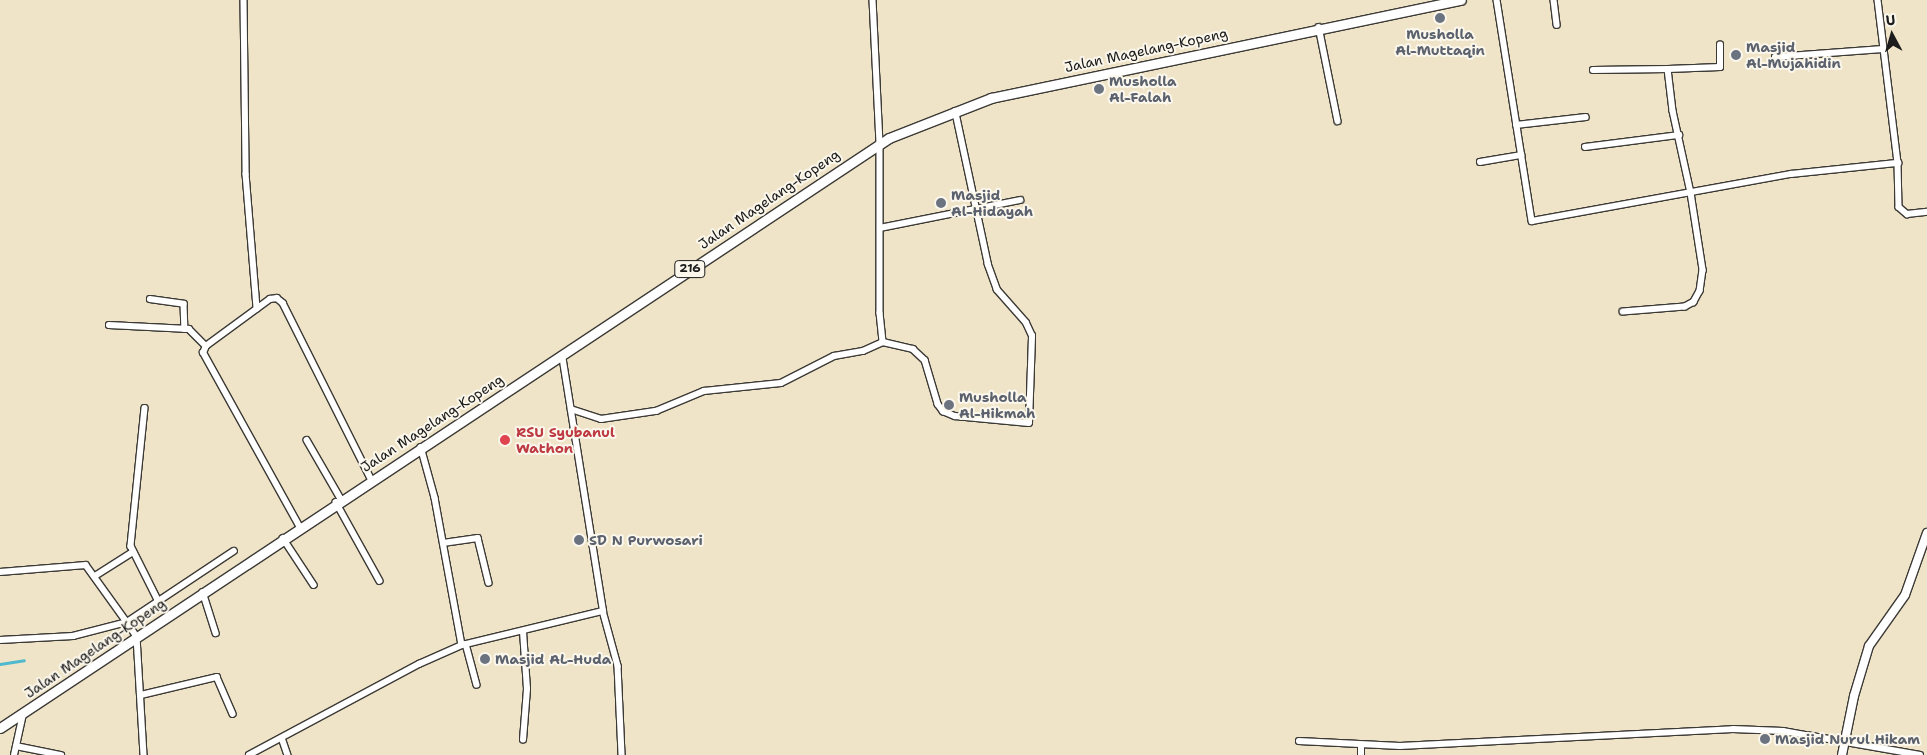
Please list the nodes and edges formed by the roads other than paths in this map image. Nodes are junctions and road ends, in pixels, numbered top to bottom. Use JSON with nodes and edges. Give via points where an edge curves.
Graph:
{"nodes":[{"id":1,"x":244,"y":0,"type":"edge"},
{"id":2,"x":872,"y":0,"type":"edge"},
{"id":3,"x":1461,"y":0,"type":"edge"},
{"id":4,"x":1497,"y":0,"type":"edge"},
{"id":5,"x":1554,"y":0,"type":"edge"},
{"id":6,"x":1878,"y":0,"type":"edge"},
{"id":7,"x":1557,"y":25,"type":"dead end"},
{"id":8,"x":1319,"y":27,"type":"junction"},
{"id":9,"x":1720,"y":45,"type":"dead end"},
{"id":10,"x":1883,"y":49,"type":"junction"},
{"id":11,"x":1775,"y":57,"type":"dead end"},
{"id":12,"x":1668,"y":68,"type":"junction"},
{"id":13,"x":1592,"y":70,"type":"dead end"},
{"id":14,"x":955,"y":111,"type":"junction"},
{"id":15,"x":1586,"y":117,"type":"dead end"},
{"id":16,"x":1338,"y":121,"type":"dead end"},
{"id":17,"x":1516,"y":126,"type":"junction"},
{"id":18,"x":1678,"y":134,"type":"junction"},
{"id":19,"x":880,"y":142,"type":"junction"},
{"id":20,"x":1585,"y":147,"type":"dead end"},
{"id":21,"x":1522,"y":155,"type":"junction"},
{"id":22,"x":1480,"y":162,"type":"dead end"},
{"id":23,"x":1898,"y":163,"type":"junction"},
{"id":24,"x":1692,"y":193,"type":"junction"},
{"id":25,"x":1020,"y":200,"type":"dead end"},
{"id":26,"x":977,"y":210,"type":"junction"},
{"id":27,"x":1927,"y":212,"type":"edge"},
{"id":28,"x":880,"y":228,"type":"junction"},
{"id":29,"x":150,"y":299,"type":"dead end"},
{"id":30,"x":257,"y":308,"type":"junction"},
{"id":31,"x":1623,"y":312,"type":"dead end"},
{"id":32,"x":109,"y":324,"type":"dead end"},
{"id":33,"x":185,"y":329,"type":"junction"},
{"id":34,"x":883,"y":342,"type":"junction"},
{"id":35,"x":206,"y":346,"type":"junction"},
{"id":36,"x":562,"y":355,"type":"junction"},
{"id":37,"x":145,"y":408,"type":"dead end"},
{"id":38,"x":571,"y":408,"type":"junction"},
{"id":39,"x":307,"y":440,"type":"dead end"},
{"id":40,"x":421,"y":446,"type":"junction"},
{"id":41,"x":371,"y":479,"type":"junction"},
{"id":42,"x":339,"y":501,"type":"junction"},
{"id":43,"x":299,"y":526,"type":"junction"},
{"id":44,"x":1927,"y":533,"type":"edge"},
{"id":45,"x":283,"y":538,"type":"junction"},
{"id":46,"x":443,"y":543,"type":"junction"},
{"id":47,"x":234,"y":550,"type":"dead end"},
{"id":48,"x":133,"y":552,"type":"junction"},
{"id":49,"x":0,"y":572,"type":"edge"},
{"id":50,"x":95,"y":576,"type":"junction"},
{"id":51,"x":380,"y":581,"type":"dead end"},
{"id":52,"x":489,"y":583,"type":"dead end"},
{"id":53,"x":314,"y":585,"type":"dead end"},
{"id":54,"x":203,"y":592,"type":"junction"},
{"id":55,"x":159,"y":602,"type":"junction"},
{"id":56,"x":603,"y":610,"type":"junction"},
{"id":57,"x":127,"y":622,"type":"junction"},
{"id":58,"x":523,"y":632,"type":"junction"},
{"id":59,"x":216,"y":633,"type":"dead end"},
{"id":60,"x":137,"y":637,"type":"junction"},
{"id":61,"x":0,"y":640,"type":"edge"},
{"id":62,"x":464,"y":645,"type":"junction"},
{"id":63,"x":477,"y":685,"type":"dead end"},
{"id":64,"x":141,"y":695,"type":"junction"},
{"id":65,"x":23,"y":714,"type":"junction"},
{"id":66,"x":233,"y":714,"type":"dead end"},
{"id":67,"x":0,"y":728,"type":"edge"},
{"id":68,"x":282,"y":738,"type":"junction"},
{"id":69,"x":523,"y":740,"type":"dead end"},
{"id":70,"x":1299,"y":741,"type":"dead end"},
{"id":71,"x":1845,"y":741,"type":"junction"},
{"id":72,"x":16,"y":746,"type":"junction"},
{"id":73,"x":1361,"y":746,"type":"junction"},
{"id":74,"x":14,"y":755,"type":"edge"},
{"id":75,"x":61,"y":755,"type":"edge"},
{"id":76,"x":144,"y":755,"type":"edge"},
{"id":77,"x":249,"y":755,"type":"edge"},
{"id":78,"x":288,"y":755,"type":"edge"},
{"id":79,"x":622,"y":755,"type":"edge"},
{"id":80,"x":1361,"y":755,"type":"edge"},
{"id":81,"x":1842,"y":755,"type":"edge"},
{"id":82,"x":1920,"y":755,"type":"edge"}],
"edges":[{"from":1,"to":30,"type":"street","via":[[246,174]]},
{"from":2,"to":19,"type":"street"},
{"from":3,"to":8,"type":"main road","name":"Jalan Magelang-Kopeng","number":"216"},
{"from":4,"to":17,"type":"street"},
{"from":5,"to":7,"type":"street"},
{"from":6,"to":10,"type":"street"},
{"from":8,"to":14,"type":"main road","name":"Jalan Magelang-Kopeng","number":"216","via":[[991,98]]},
{"from":8,"to":16,"type":"street"},
{"from":9,"to":12,"type":"street","via":[[1720,68]]},
{"from":10,"to":11,"type":"street"},
{"from":10,"to":23,"type":"street"},
{"from":12,"to":13,"type":"street"},
{"from":12,"to":18,"type":"street"},
{"from":14,"to":19,"type":"main road","name":"Jalan Magelang-Kopeng","number":"216"},
{"from":14,"to":26,"type":"street"},
{"from":15,"to":17,"type":"street"},
{"from":17,"to":21,"type":"street"},
{"from":18,"to":20,"type":"street"},
{"from":18,"to":24,"type":"street"},
{"from":19,"to":28,"type":"street"},
{"from":19,"to":36,"type":"main road","name":"Jalan Magelang-Kopeng","number":"216"},
{"from":21,"to":22,"type":"street"},
{"from":21,"to":24,"type":"street","via":[[1532,221]]},
{"from":23,"to":24,"type":"street","via":[[1816,170]]},
{"from":23,"to":27,"type":"street","via":[[1901,212]]},
{"from":24,"to":31,"type":"street","via":[[1703,270],[1698,298],[1684,307]]},
{"from":25,"to":26,"type":"street"},
{"from":26,"to":28,"type":"street"},
{"from":26,"to":34,"type":"street","via":[[988,265],[997,290],[1026,323],[1032,336],[1029,423],[955,416],[943,411],[925,360],[913,348]]},
{"from":28,"to":34,"type":"street"},
{"from":29,"to":33,"type":"street","via":[[181,301]]},
{"from":30,"to":35,"type":"street"},
{"from":30,"to":41,"type":"street","via":[[274,298],[283,303]]},
{"from":32,"to":33,"type":"street"},
{"from":33,"to":35,"type":"street","via":[[194,331]]},
{"from":34,"to":38,"type":"street","via":[[834,356],[781,383],[704,391],[656,411],[601,419]]},
{"from":35,"to":43,"type":"street","via":[[204,359]]},
{"from":36,"to":38,"type":"street"},
{"from":36,"to":40,"type":"main road","name":"Jalan Magelang-Kopeng","number":"216"},
{"from":37,"to":48,"type":"street","via":[[131,538]]},
{"from":38,"to":56,"type":"street"},
{"from":39,"to":42,"type":"street"},
{"from":40,"to":41,"type":"main road","name":"Jalan Magelang-Kopeng","number":"216"},
{"from":40,"to":46,"type":"street"},
{"from":41,"to":42,"type":"main road","name":"Jalan Magelang-Kopeng","number":"216"},
{"from":42,"to":43,"type":"main road","name":"Jalan Magelang-Kopeng","number":"216"},
{"from":42,"to":51,"type":"street"},
{"from":43,"to":45,"type":"main road","name":"Jalan Magelang-Kopeng","number":"216"},
{"from":44,"to":71,"type":"street","via":[[1905,595],[1869,646]]},
{"from":45,"to":53,"type":"street"},
{"from":45,"to":54,"type":"main road","name":"Jalan Magelang-Kopeng","number":"216"},
{"from":46,"to":52,"type":"street","via":[[478,538]]},
{"from":46,"to":62,"type":"street"},
{"from":47,"to":55,"type":"street"},
{"from":48,"to":50,"type":"street"},
{"from":48,"to":55,"type":"street"},
{"from":49,"to":50,"type":"street","via":[[82,564]]},
{"from":50,"to":57,"type":"street"},
{"from":54,"to":59,"type":"street"},
{"from":54,"to":60,"type":"main road","name":"Jalan Magelang-Kopeng","number":"216"},
{"from":55,"to":57,"type":"street"},
{"from":56,"to":58,"type":"street"},
{"from":56,"to":79,"type":"street","via":[[618,666]]},
{"from":57,"to":60,"type":"street"},
{"from":57,"to":61,"type":"street","via":[[74,636]]},
{"from":58,"to":62,"type":"street"},
{"from":58,"to":69,"type":"street","via":[[527,689]]},
{"from":60,"to":64,"type":"street"},
{"from":60,"to":65,"type":"main road","name":"Jalan Magelang-Kopeng","number":"216"},
{"from":62,"to":63,"type":"street"},
{"from":62,"to":68,"type":"street","via":[[419,664]]},
{"from":64,"to":66,"type":"street","via":[[214,677],[220,681]]},
{"from":64,"to":76,"type":"street"},
{"from":65,"to":67,"type":"main road","name":"Jalan Magelang-Kopeng","number":"216"},
{"from":65,"to":72,"type":"street"},
{"from":68,"to":77,"type":"street"},
{"from":68,"to":78,"type":"street"},
{"from":70,"to":73,"type":"street"},
{"from":71,"to":73,"type":"street","via":[[1783,732],[1733,730]]},
{"from":71,"to":81,"type":"street"},
{"from":71,"to":82,"type":"street"},
{"from":72,"to":74,"type":"street"},
{"from":72,"to":75,"type":"street"},
{"from":73,"to":80,"type":"street"}]}
